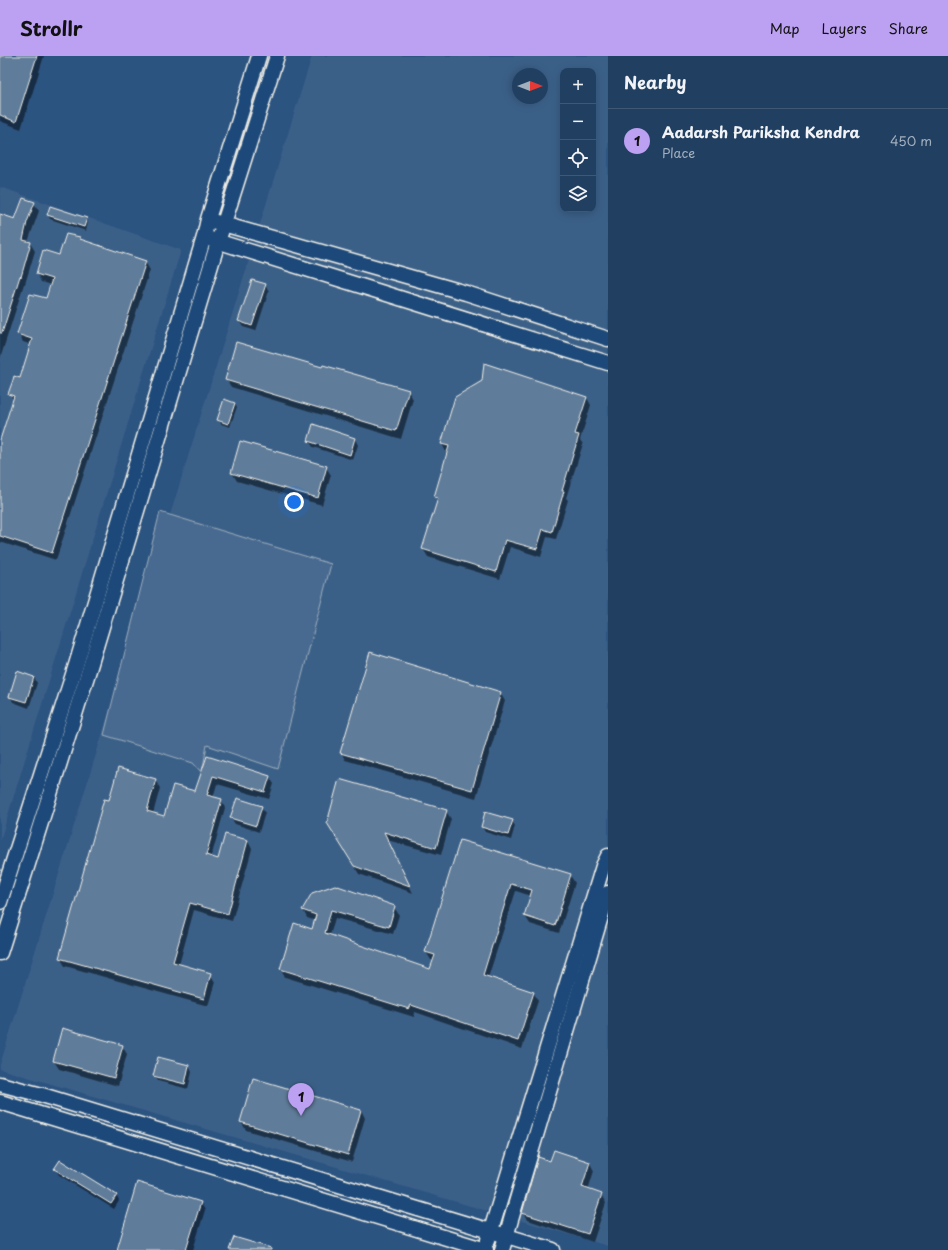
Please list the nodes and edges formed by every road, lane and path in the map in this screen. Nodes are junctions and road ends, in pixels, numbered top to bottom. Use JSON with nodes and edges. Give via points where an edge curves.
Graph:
{"nodes":[{"id":1,"x":259,"y":56,"type":"edge"},
{"id":2,"x":277,"y":56,"type":"edge"},
{"id":3,"x":208,"y":219,"type":"junction"},
{"id":4,"x":224,"y":224,"type":"junction"},
{"id":5,"x":204,"y":237,"type":"junction"},
{"id":6,"x":218,"y":242,"type":"junction"},
{"id":7,"x":608,"y":339,"type":"edge"},
{"id":8,"x":608,"y":363,"type":"edge"},
{"id":9,"x":608,"y":856,"type":"edge"},
{"id":10,"x":608,"y":894,"type":"edge"},
{"id":11,"x":0,"y":902,"type":"edge"},
{"id":12,"x":0,"y":953,"type":"edge"},
{"id":13,"x":0,"y":1084,"type":"edge"},
{"id":14,"x":0,"y":1102,"type":"edge"},
{"id":15,"x":490,"y":1231,"type":"junction"},
{"id":16,"x":506,"y":1236,"type":"junction"},
{"id":17,"x":485,"y":1250,"type":"edge"},
{"id":18,"x":502,"y":1250,"type":"edge"},
{"id":19,"x":553,"y":1250,"type":"edge"}],
"edges":[{"from":1,"to":3,"type":"street"},
{"from":2,"to":4,"type":"street"},
{"from":3,"to":4,"type":"street"},
{"from":3,"to":5,"type":"street"},
{"from":4,"to":6,"type":"street"},
{"from":4,"to":7,"type":"street","via":[[466,293]]},
{"from":5,"to":6,"type":"street"},
{"from":5,"to":11,"type":"street","via":[[76,665]]},
{"from":6,"to":8,"type":"street"},
{"from":6,"to":12,"type":"street","via":[[89,670]]},
{"from":9,"to":15,"type":"street"},
{"from":10,"to":16,"type":"street"},
{"from":13,"to":15,"type":"street"},
{"from":14,"to":17,"type":"street"},
{"from":15,"to":16,"type":"street"},
{"from":15,"to":17,"type":"street"},
{"from":16,"to":18,"type":"street"},
{"from":16,"to":19,"type":"street"}]}
